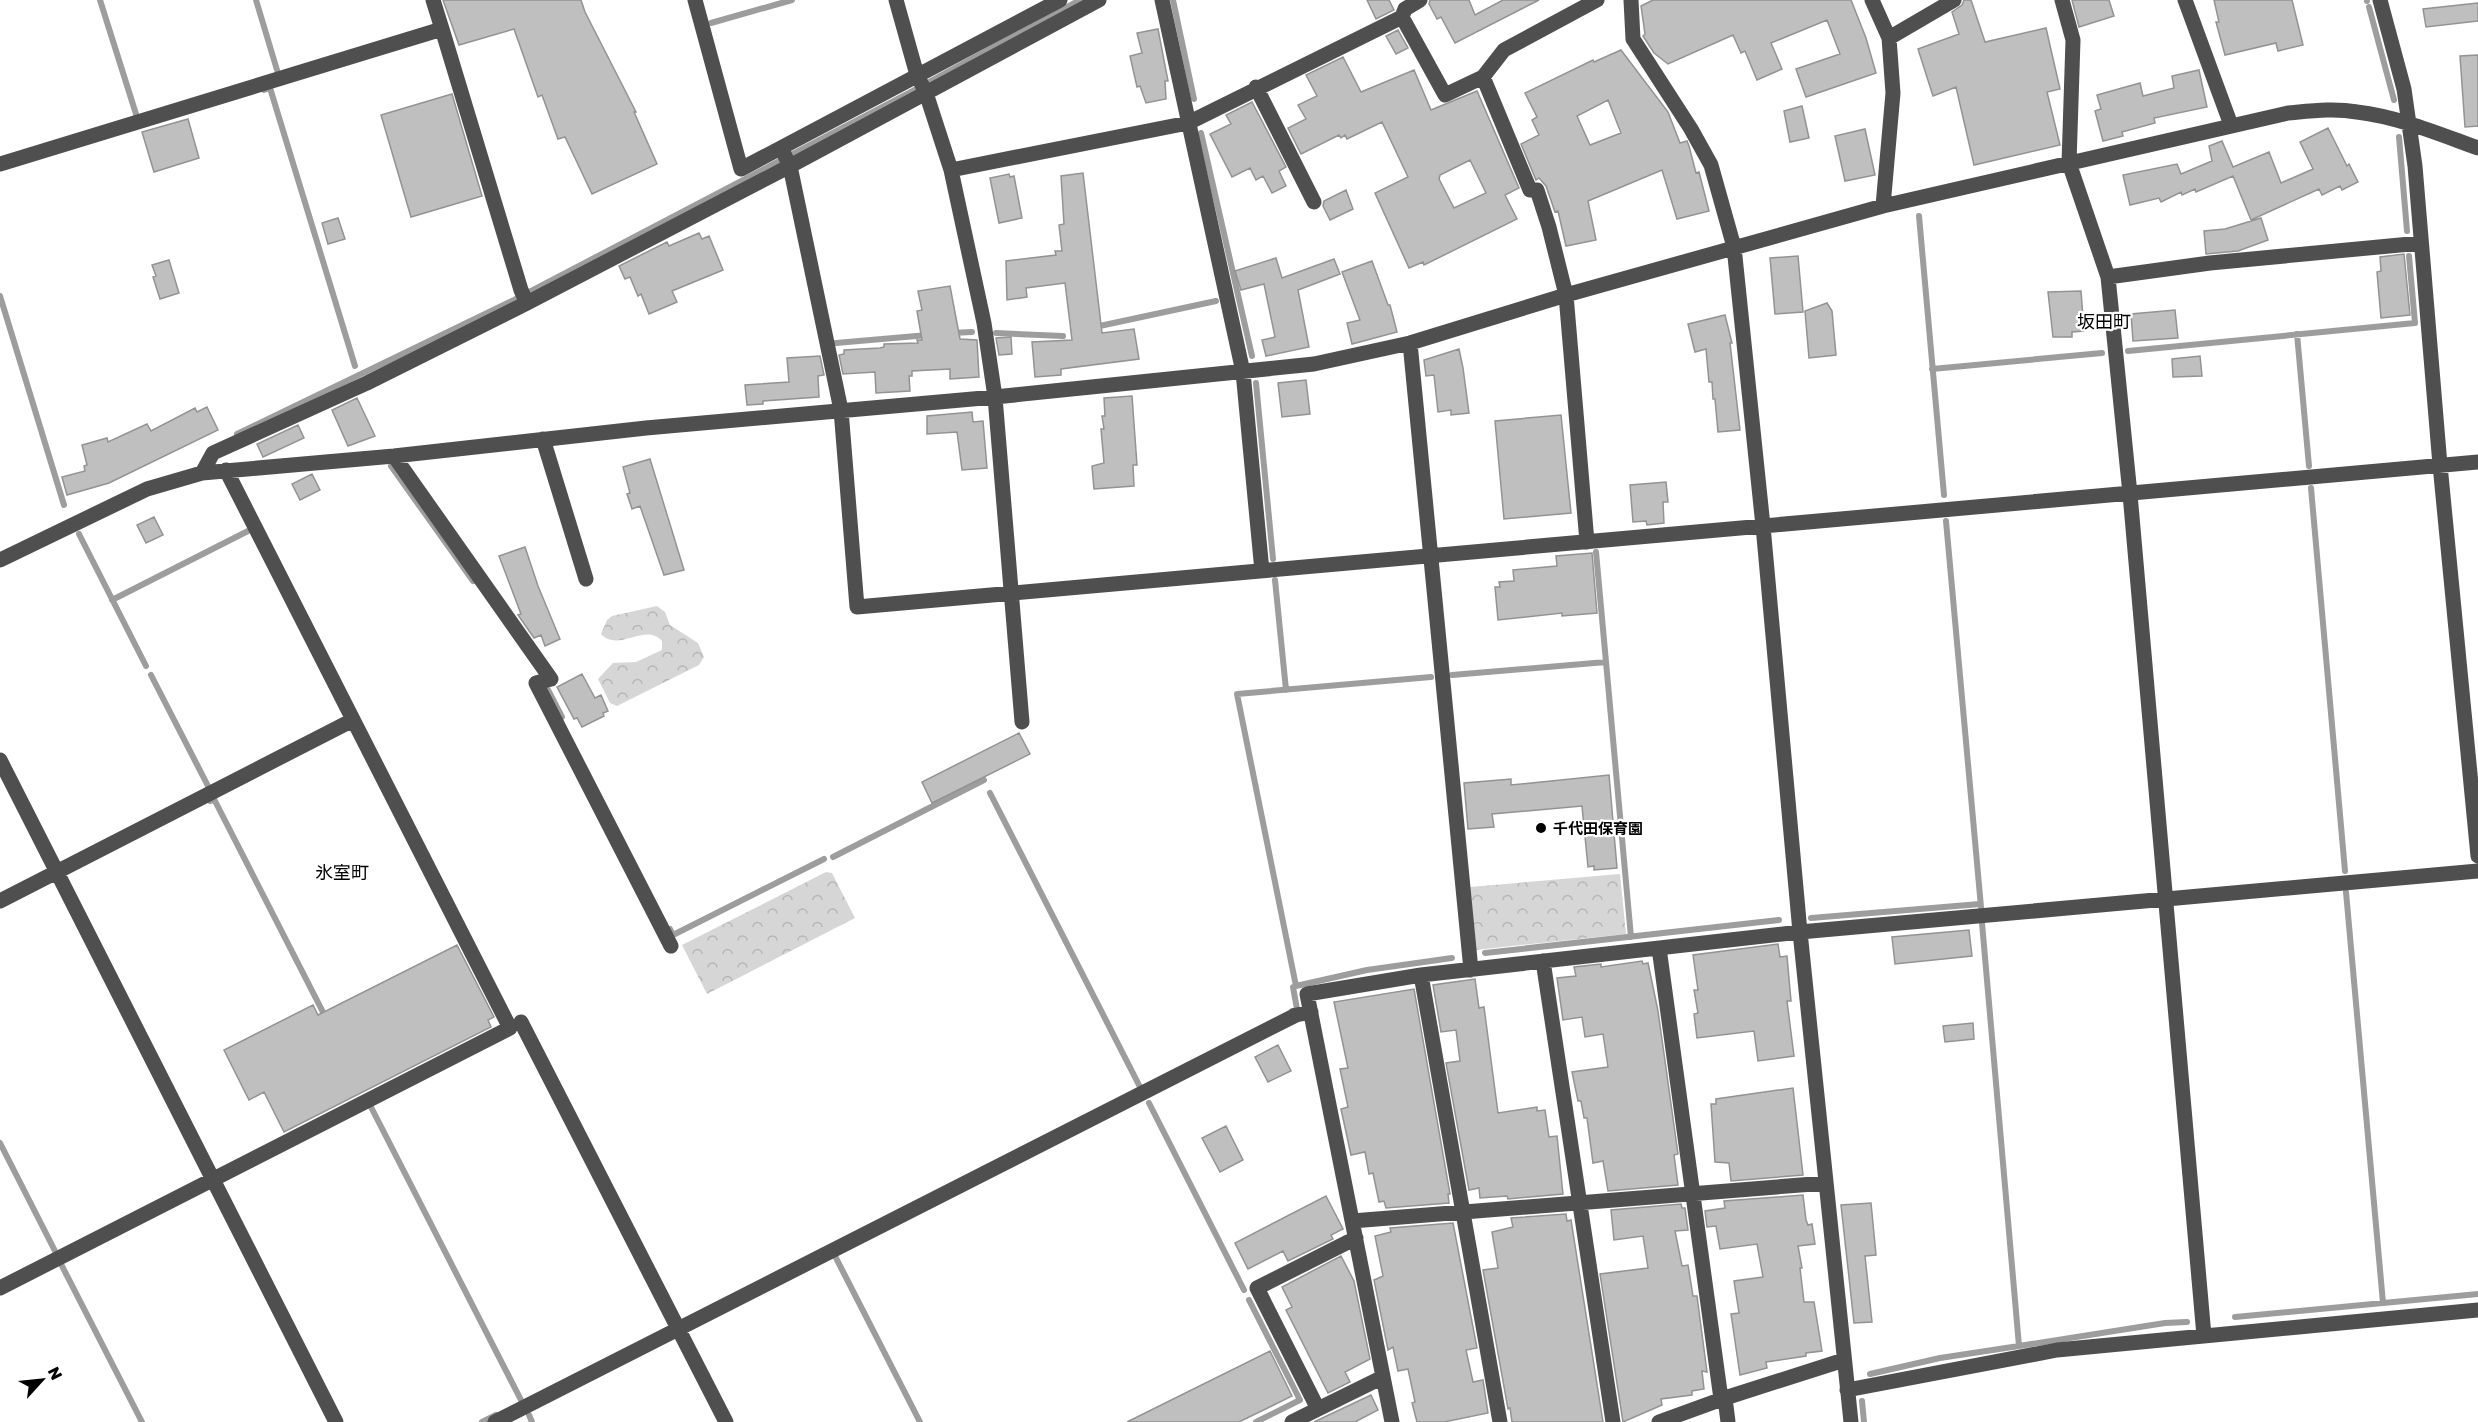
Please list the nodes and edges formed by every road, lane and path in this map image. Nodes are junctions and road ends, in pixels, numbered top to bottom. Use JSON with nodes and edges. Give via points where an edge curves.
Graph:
{"nodes":[{"id":1,"x":432,"y":0,"type":"edge"},
{"id":2,"x":694,"y":0,"type":"edge"},
{"id":3,"x":896,"y":0,"type":"edge"},
{"id":4,"x":1060,"y":0,"type":"edge"},
{"id":5,"x":1099,"y":0,"type":"edge"},
{"id":6,"x":1162,"y":0,"type":"edge"},
{"id":7,"x":1420,"y":0,"type":"edge"},
{"id":8,"x":1597,"y":0,"type":"edge"},
{"id":9,"x":1631,"y":0,"type":"edge"},
{"id":10,"x":1872,"y":0,"type":"edge"},
{"id":11,"x":1954,"y":0,"type":"edge"},
{"id":12,"x":2062,"y":0,"type":"edge"},
{"id":13,"x":2185,"y":0,"type":"edge"},
{"id":14,"x":2380,"y":0,"type":"edge"},
{"id":15,"x":1403,"y":9,"type":"edge"},
{"id":16,"x":442,"y":29,"type":"junction"},
{"id":17,"x":1889,"y":38,"type":"junction"},
{"id":18,"x":1483,"y":77,"type":"junction"},
{"id":19,"x":922,"y":84,"type":"junction"},
{"id":20,"x":1256,"y":87,"type":"junction"},
{"id":21,"x":1188,"y":123,"type":"junction"},
{"id":22,"x":2409,"y":124,"type":"junction"},
{"id":23,"x":2231,"y":125,"type":"junction"},
{"id":24,"x":2478,"y":148,"type":"edge"},
{"id":25,"x":786,"y":157,"type":"junction"},
{"id":26,"x":2069,"y":163,"type":"junction"},
{"id":27,"x":0,"y":164,"type":"edge"},
{"id":28,"x":951,"y":170,"type":"junction"},
{"id":29,"x":1314,"y":202,"type":"dead end"},
{"id":30,"x":1883,"y":206,"type":"junction"},
{"id":31,"x":2421,"y":243,"type":"junction"},
{"id":32,"x":1734,"y":248,"type":"junction"},
{"id":33,"x":2108,"y":277,"type":"junction"},
{"id":34,"x":1566,"y":295,"type":"junction"},
{"id":35,"x":525,"y":298,"type":"junction"},
{"id":36,"x":1410,"y":344,"type":"junction"},
{"id":37,"x":1243,"y":372,"type":"junction"},
{"id":38,"x":995,"y":397,"type":"junction"},
{"id":39,"x":841,"y":410,"type":"junction"},
{"id":40,"x":543,"y":439,"type":"junction"},
{"id":41,"x":394,"y":456,"type":"junction"},
{"id":42,"x":2478,"y":462,"type":"edge"},
{"id":43,"x":2440,"y":465,"type":"junction"},
{"id":44,"x":226,"y":470,"type":"junction"},
{"id":45,"x":202,"y":473,"type":"junction"},
{"id":46,"x":2130,"y":494,"type":"junction"},
{"id":47,"x":1763,"y":526,"type":"junction"},
{"id":48,"x":1587,"y":542,"type":"junction"},
{"id":49,"x":1432,"y":556,"type":"junction"},
{"id":50,"x":0,"y":560,"type":"edge"},
{"id":51,"x":1262,"y":571,"type":"junction"},
{"id":52,"x":586,"y":579,"type":"dead end"},
{"id":53,"x":1011,"y":593,"type":"junction"},
{"id":54,"x":353,"y":720,"type":"junction"},
{"id":55,"x":1022,"y":722,"type":"dead end"},
{"id":56,"x":0,"y":760,"type":"edge"},
{"id":57,"x":2478,"y":856,"type":"edge"},
{"id":58,"x":57,"y":872,"type":"junction"},
{"id":59,"x":2478,"y":872,"type":"edge"},
{"id":60,"x":2165,"y":899,"type":"junction"},
{"id":61,"x":0,"y":900,"type":"edge"},
{"id":62,"x":1800,"y":932,"type":"junction"},
{"id":63,"x":670,"y":946,"type":"dead end"},
{"id":64,"x":1659,"y":948,"type":"junction"},
{"id":65,"x":1543,"y":961,"type":"junction"},
{"id":66,"x":1471,"y":970,"type":"junction"},
{"id":67,"x":1421,"y":975,"type":"junction"},
{"id":68,"x":1311,"y":1012,"type":"junction"},
{"id":69,"x":521,"y":1022,"type":"dead end"},
{"id":70,"x":212,"y":1180,"type":"junction"},
{"id":71,"x":1826,"y":1184,"type":"junction"},
{"id":72,"x":1695,"y":1194,"type":"junction"},
{"id":73,"x":1579,"y":1203,"type":"junction"},
{"id":74,"x":1463,"y":1212,"type":"junction"},
{"id":75,"x":1352,"y":1221,"type":"junction"},
{"id":76,"x":1356,"y":1238,"type":"junction"},
{"id":77,"x":0,"y":1288,"type":"edge"},
{"id":78,"x":2478,"y":1310,"type":"edge"},
{"id":79,"x":678,"y":1329,"type":"junction"},
{"id":80,"x":2204,"y":1336,"type":"junction"},
{"id":81,"x":1844,"y":1360,"type":"junction"},
{"id":82,"x":1383,"y":1377,"type":"junction"},
{"id":83,"x":1847,"y":1390,"type":"junction"},
{"id":84,"x":1723,"y":1398,"type":"junction"},
{"id":85,"x":1318,"y":1409,"type":"junction"},
{"id":86,"x":336,"y":1422,"type":"edge"},
{"id":87,"x":495,"y":1422,"type":"edge"},
{"id":88,"x":726,"y":1422,"type":"edge"},
{"id":89,"x":1292,"y":1422,"type":"edge"},
{"id":90,"x":1392,"y":1422,"type":"edge"},
{"id":91,"x":1500,"y":1422,"type":"edge"},
{"id":92,"x":1613,"y":1422,"type":"edge"},
{"id":93,"x":1659,"y":1422,"type":"edge"},
{"id":94,"x":1728,"y":1422,"type":"edge"},
{"id":95,"x":1851,"y":1422,"type":"edge"}],
"edges":[{"from":1,"to":16,"type":"street"},
{"from":2,"to":25,"type":"street","via":[[741,169]]},
{"from":3,"to":19,"type":"street"},
{"from":4,"to":19,"type":"street"},
{"from":5,"to":19,"type":"street"},
{"from":6,"to":21,"type":"street"},
{"from":7,"to":15,"type":"street"},
{"from":8,"to":18,"type":"street","via":[[1504,50]]},
{"from":9,"to":32,"type":"street","via":[[1633,39],[1711,165]]},
{"from":10,"to":17,"type":"street"},
{"from":11,"to":17,"type":"street"},
{"from":12,"to":26,"type":"street","via":[[2073,40]]},
{"from":13,"to":23,"type":"street"},
{"from":14,"to":22,"type":"street","via":[[2404,89]]},
{"from":15,"to":18,"type":"street","via":[[1445,95]]},
{"from":15,"to":20,"type":"street"},
{"from":16,"to":27,"type":"street"},
{"from":16,"to":35,"type":"street"},
{"from":17,"to":30,"type":"street","via":[[1893,93]]},
{"from":18,"to":34,"type":"street","via":[[1530,190],[1537,190]]},
{"from":19,"to":25,"type":"street"},
{"from":19,"to":28,"type":"street"},
{"from":20,"to":21,"type":"street"},
{"from":20,"to":29,"type":"street"},
{"from":21,"to":28,"type":"street"},
{"from":21,"to":37,"type":"street"},
{"from":22,"to":23,"type":"street","via":[[2358,112],[2322,109]]},
{"from":22,"to":24,"type":"street"},
{"from":22,"to":31,"type":"street"},
{"from":23,"to":26,"type":"street"},
{"from":25,"to":35,"type":"street"},
{"from":25,"to":39,"type":"street"},
{"from":26,"to":30,"type":"street"},
{"from":26,"to":33,"type":"street"},
{"from":28,"to":38,"type":"street","via":[[984,323]]},
{"from":30,"to":32,"type":"street"},
{"from":31,"to":33,"type":"street","via":[[2210,262]]},
{"from":31,"to":43,"type":"street"},
{"from":32,"to":34,"type":"street"},
{"from":32,"to":47,"type":"street"},
{"from":33,"to":46,"type":"street"},
{"from":34,"to":36,"type":"street"},
{"from":34,"to":48,"type":"street"},
{"from":35,"to":45,"type":"street","via":[[367,383],[213,453]]},
{"from":36,"to":37,"type":"street","via":[[1314,364]]},
{"from":36,"to":49,"type":"street"},
{"from":37,"to":38,"type":"street"},
{"from":37,"to":51,"type":"street"},
{"from":38,"to":39,"type":"street"},
{"from":38,"to":53,"type":"street"},
{"from":39,"to":40,"type":"street"},
{"from":39,"to":53,"type":"street","via":[[857,607]]},
{"from":40,"to":41,"type":"street"},
{"from":40,"to":52,"type":"street"},
{"from":41,"to":44,"type":"street"},
{"from":41,"to":63,"type":"street","via":[[551,679],[536,683]]},
{"from":42,"to":43,"type":"street"},
{"from":43,"to":46,"type":"street"},
{"from":43,"to":57,"type":"street"},
{"from":44,"to":45,"type":"street"},
{"from":44,"to":54,"type":"street"},
{"from":45,"to":50,"type":"street","via":[[147,489]]},
{"from":46,"to":47,"type":"street"},
{"from":46,"to":60,"type":"street"},
{"from":47,"to":48,"type":"street"},
{"from":47,"to":62,"type":"street"},
{"from":48,"to":49,"type":"street"},
{"from":49,"to":51,"type":"street"},
{"from":49,"to":66,"type":"street"},
{"from":51,"to":53,"type":"street"},
{"from":53,"to":55,"type":"street"},
{"from":54,"to":58,"type":"street"},
{"from":54,"to":70,"type":"street","via":[[510,1028]]},
{"from":56,"to":58,"type":"street"},
{"from":58,"to":61,"type":"street"},
{"from":58,"to":70,"type":"street"},
{"from":59,"to":60,"type":"street"},
{"from":60,"to":62,"type":"street"},
{"from":60,"to":80,"type":"street"},
{"from":62,"to":64,"type":"street"},
{"from":62,"to":71,"type":"street"},
{"from":64,"to":65,"type":"street"},
{"from":64,"to":72,"type":"street"},
{"from":65,"to":66,"type":"street"},
{"from":65,"to":73,"type":"street"},
{"from":66,"to":67,"type":"street"},
{"from":67,"to":68,"type":"street","via":[[1307,994]]},
{"from":67,"to":74,"type":"street"},
{"from":68,"to":75,"type":"street"},
{"from":68,"to":79,"type":"street","via":[[1296,1015]]},
{"from":69,"to":79,"type":"street"},
{"from":70,"to":77,"type":"street"},
{"from":70,"to":86,"type":"street"},
{"from":71,"to":72,"type":"street"},
{"from":71,"to":81,"type":"street"},
{"from":72,"to":73,"type":"street"},
{"from":72,"to":84,"type":"street"},
{"from":73,"to":74,"type":"street"},
{"from":73,"to":92,"type":"street"},
{"from":74,"to":75,"type":"street"},
{"from":74,"to":91,"type":"street"},
{"from":75,"to":76,"type":"street"},
{"from":76,"to":82,"type":"street"},
{"from":76,"to":85,"type":"street","via":[[1257,1288]]},
{"from":78,"to":80,"type":"street"},
{"from":79,"to":87,"type":"street"},
{"from":79,"to":88,"type":"street"},
{"from":80,"to":83,"type":"street","via":[[2057,1350]]},
{"from":81,"to":83,"type":"street"},
{"from":81,"to":84,"type":"street"},
{"from":82,"to":85,"type":"street"},
{"from":82,"to":90,"type":"street"},
{"from":83,"to":95,"type":"street"},
{"from":84,"to":93,"type":"street"},
{"from":84,"to":94,"type":"street"},
{"from":85,"to":89,"type":"street"}]}
